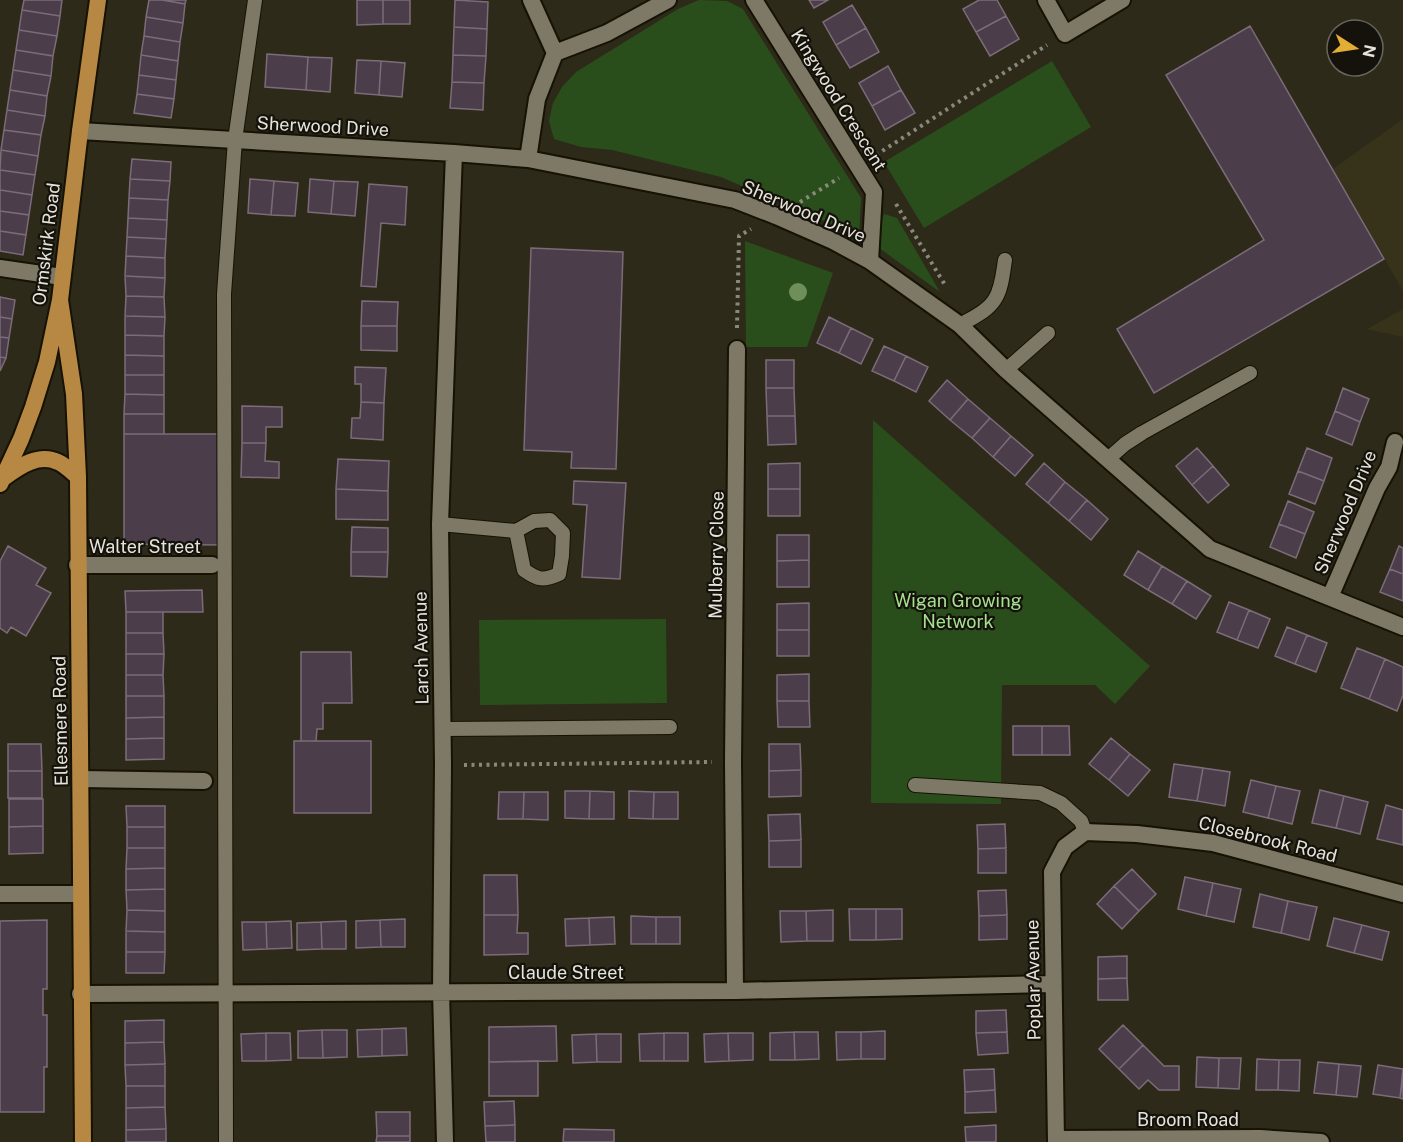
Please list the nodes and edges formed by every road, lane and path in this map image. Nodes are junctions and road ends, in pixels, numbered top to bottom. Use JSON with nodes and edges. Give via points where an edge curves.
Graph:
{"nodes":[{"id":1,"x":98,"y":0,"type":"edge"},
{"id":2,"x":255,"y":0,"type":"edge"},
{"id":3,"x":531,"y":0,"type":"edge"},
{"id":4,"x":668,"y":0,"type":"edge"},
{"id":5,"x":754,"y":0,"type":"edge"},
{"id":6,"x":1046,"y":0,"type":"edge"},
{"id":7,"x":1122,"y":0,"type":"edge"},
{"id":8,"x":1065,"y":34,"type":"junction"},
{"id":9,"x":555,"y":53,"type":"junction"},
{"id":10,"x":80,"y":131,"type":"junction"},
{"id":11,"x":235,"y":140,"type":"junction"},
{"id":12,"x":454,"y":153,"type":"junction"},
{"id":13,"x":528,"y":159,"type":"junction"},
{"id":14,"x":858,"y":166,"type":"junction"},
{"id":15,"x":874,"y":192,"type":"junction"},
{"id":16,"x":776,"y":216,"type":"junction"},
{"id":17,"x":1005,"y":260,"type":"dead end"},
{"id":18,"x":870,"y":261,"type":"junction"},
{"id":19,"x":0,"y":268,"type":"edge"},
{"id":20,"x":62,"y":277,"type":"junction"},
{"id":21,"x":948,"y":290,"type":"dead end"},
{"id":22,"x":60,"y":300,"type":"junction"},
{"id":23,"x":960,"y":325,"type":"junction"},
{"id":24,"x":1048,"y":333,"type":"dead end"},
{"id":25,"x":737,"y":349,"type":"joint"},
{"id":26,"x":1006,"y":370,"type":"junction"},
{"id":27,"x":1250,"y":373,"type":"dead end"},
{"id":28,"x":1395,"y":442,"type":"dead end"},
{"id":29,"x":1108,"y":459,"type":"junction"},
{"id":30,"x":78,"y":477,"type":"junction"},
{"id":31,"x":2,"y":480,"type":"edge"},
{"id":32,"x":440,"y":524,"type":"junction"},
{"id":33,"x":516,"y":531,"type":"junction"},
{"id":34,"x":77,"y":565,"type":"junction"},
{"id":35,"x":212,"y":565,"type":"dead end"},
{"id":36,"x":1330,"y":597,"type":"junction"},
{"id":37,"x":1403,"y":627,"type":"edge"},
{"id":38,"x":670,"y":727,"type":"dead end"},
{"id":39,"x":442,"y":729,"type":"junction"},
{"id":40,"x":733,"y":762,"type":"junction"},
{"id":41,"x":442,"y":765,"type":"junction"},
{"id":42,"x":81,"y":779,"type":"junction"},
{"id":43,"x":204,"y":781,"type":"dead end"},
{"id":44,"x":915,"y":785,"type":"dead end"},
{"id":45,"x":1085,"y":832,"type":"junction"},
{"id":46,"x":0,"y":894,"type":"edge"},
{"id":47,"x":81,"y":894,"type":"junction"},
{"id":48,"x":1403,"y":894,"type":"edge"},
{"id":49,"x":1053,"y":984,"type":"junction"},
{"id":50,"x":441,"y":991,"type":"junction"},
{"id":51,"x":735,"y":991,"type":"junction"},
{"id":52,"x":80,"y":993,"type":"junction"},
{"id":53,"x":226,"y":993,"type":"junction"},
{"id":54,"x":1056,"y":1140,"type":"edge"},
{"id":55,"x":82,"y":1142,"type":"edge"},
{"id":56,"x":226,"y":1142,"type":"edge"},
{"id":57,"x":445,"y":1142,"type":"edge"},
{"id":58,"x":1321,"y":1142,"type":"edge"}],
"edges":[{"from":1,"to":10,"type":"highway","name":"Ormskirk Road"},
{"from":2,"to":11,"type":"lane"},
{"from":3,"to":9,"type":"street"},
{"from":4,"to":9,"type":"street","via":[[607,33]]},
{"from":5,"to":14,"type":"street","name":"Kingwood Crescent"},
{"from":6,"to":8,"type":"street"},
{"from":7,"to":8,"type":"street"},
{"from":8,"to":14,"type":"path"},
{"from":9,"to":13,"type":"street","via":[[537,99]]},
{"from":10,"to":11,"type":"street","name":"Sherwood Drive"},
{"from":10,"to":20,"type":"highway","name":"Ormskirk Road"},
{"from":11,"to":12,"type":"street","name":"Sherwood Drive"},
{"from":11,"to":53,"type":"lane","via":[[224,294]]},
{"from":12,"to":13,"type":"street","name":"Sherwood Drive"},
{"from":12,"to":32,"type":"street","name":"Larch Avenue"},
{"from":13,"to":16,"type":"street","name":"Sherwood Drive","via":[[735,200]]},
{"from":14,"to":15,"type":"street","name":"Kingwood Crescent"},
{"from":14,"to":16,"type":"path"},
{"from":15,"to":18,"type":"street","name":"Kingwood Crescent"},
{"from":15,"to":21,"type":"path","via":[[894,202]]},
{"from":16,"to":18,"type":"street","name":"Sherwood Drive"},
{"from":16,"to":25,"type":"path","via":[[739,236]]},
{"from":17,"to":23,"type":"lane","via":[[996,298],[988,308]]},
{"from":18,"to":23,"type":"street","name":"Sherwood Drive"},
{"from":19,"to":20,"type":"street"},
{"from":20,"to":22,"type":"highway","name":"Ormskirk Road"},
{"from":22,"to":30,"type":"highway","name":"Ellesmere Road","via":[[74,394]]},
{"from":22,"to":31,"type":"highway","name":"Ormskirk Road","via":[[33,407]]},
{"from":23,"to":26,"type":"street","name":"Sherwood Drive"},
{"from":24,"to":26,"type":"lane"},
{"from":25,"to":40,"type":"street","name":"Mulberry Close"},
{"from":26,"to":29,"type":"street","name":"Sherwood Drive"},
{"from":27,"to":29,"type":"lane","via":[[1142,433]]},
{"from":28,"to":36,"type":"street","name":"Sherwood Drive","via":[[1389,467]]},
{"from":29,"to":36,"type":"street","name":"Sherwood Drive","via":[[1210,549]]},
{"from":30,"to":31,"type":"highway","via":[[58,462],[46,459],[22,465]]},
{"from":30,"to":34,"type":"highway","name":"Ellesmere Road"},
{"from":32,"to":33,"type":"lane"},
{"from":32,"to":39,"type":"street","name":"Larch Avenue"},
{"from":33,"to":33,"type":"lane","via":[[534,521],[550,520],[563,533],[559,574],[548,579],[536,578],[524,570]]},
{"from":34,"to":35,"type":"street","name":"Walter Street"},
{"from":34,"to":42,"type":"highway","name":"Ellesmere Road"},
{"from":36,"to":37,"type":"street","name":"Sherwood Drive"},
{"from":38,"to":39,"type":"lane"},
{"from":39,"to":41,"type":"street","name":"Larch Avenue"},
{"from":40,"to":41,"type":"path"},
{"from":40,"to":51,"type":"street","name":"Mulberry Close"},
{"from":41,"to":50,"type":"street","name":"Larch Avenue"},
{"from":42,"to":43,"type":"street"},
{"from":42,"to":47,"type":"highway","name":"Ellesmere Road"},
{"from":44,"to":45,"type":"lane","via":[[1040,793],[1061,803],[1082,821]]},
{"from":45,"to":48,"type":"street","name":"Closebrook Road","via":[[1214,843]]},
{"from":45,"to":49,"type":"street","name":"Poplar Avenue","via":[[1065,846],[1052,872]]},
{"from":46,"to":47,"type":"street"},
{"from":47,"to":52,"type":"highway","name":"Ellesmere Road"},
{"from":49,"to":51,"type":"street","name":"Claude Street"},
{"from":49,"to":54,"type":"street","name":"Poplar Avenue"},
{"from":50,"to":51,"type":"street","name":"Claude Street"},
{"from":50,"to":53,"type":"street","name":"Claude Street"},
{"from":50,"to":57,"type":"street","name":"Larch Avenue"},
{"from":52,"to":53,"type":"street","name":"Claude Street"},
{"from":52,"to":55,"type":"highway","name":"Ellesmere Road"},
{"from":53,"to":56,"type":"lane"},
{"from":54,"to":58,"type":"street","name":"Broom Road","via":[[1260,1138]]}]}
